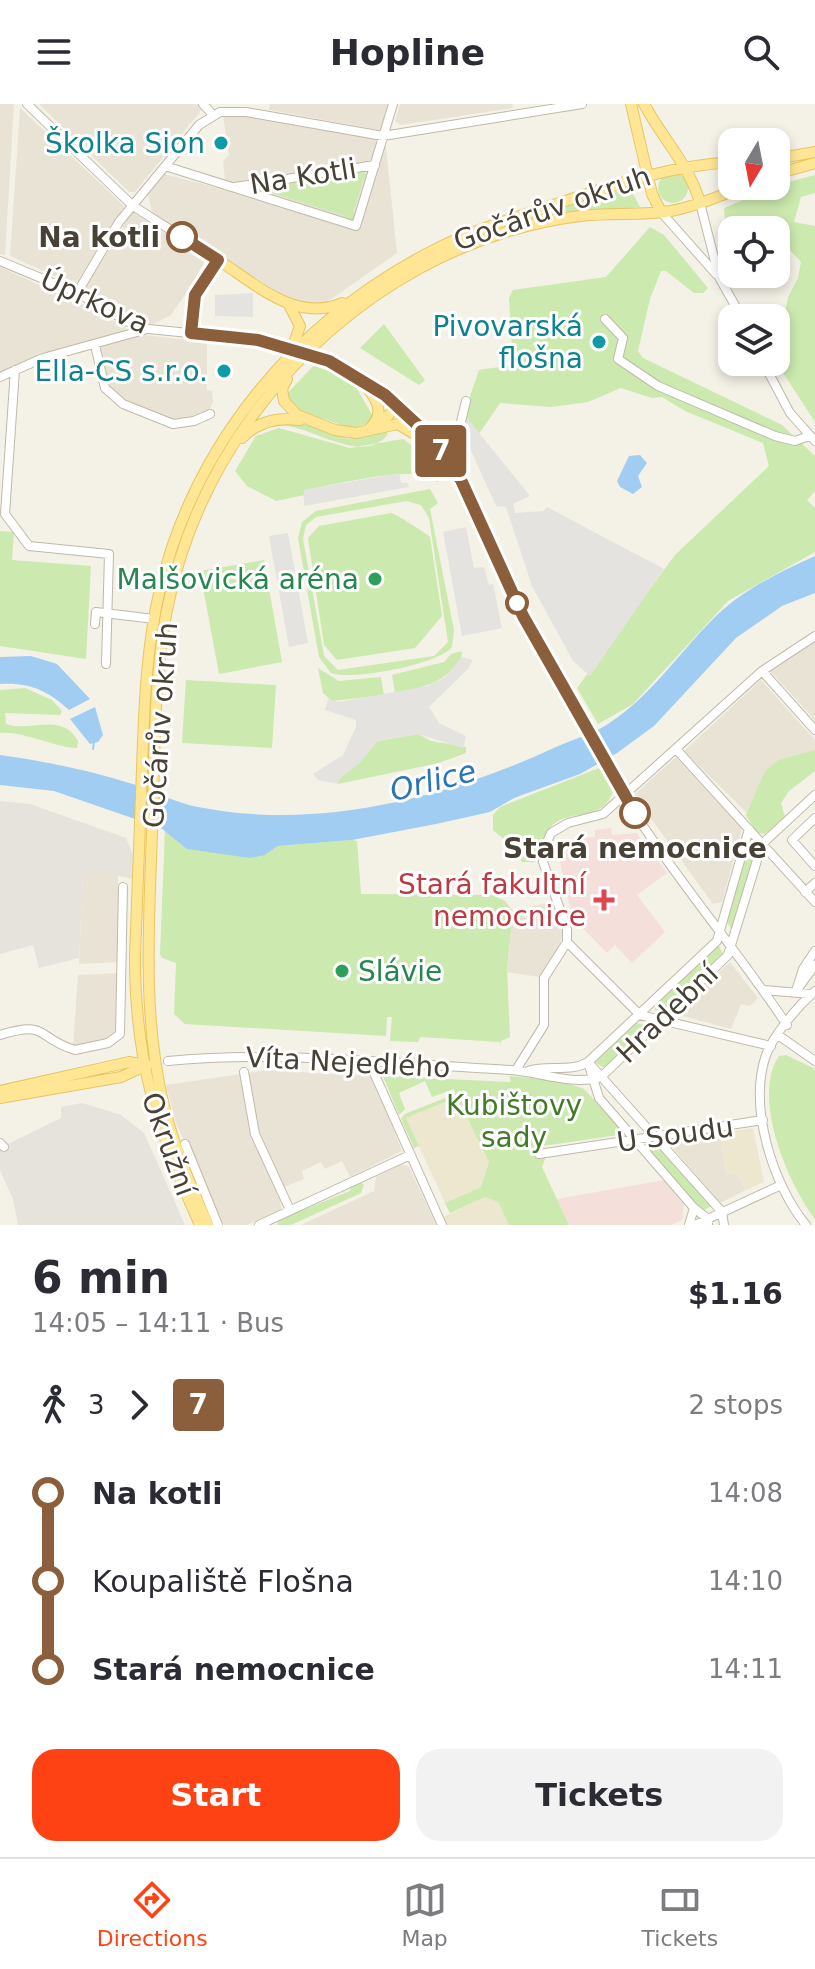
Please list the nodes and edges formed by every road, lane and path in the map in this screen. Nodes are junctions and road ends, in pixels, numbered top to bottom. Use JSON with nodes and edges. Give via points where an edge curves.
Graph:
{"nodes":[{"id":1,"x":27,"y":104,"type":"edge"},
{"id":2,"x":203,"y":104,"type":"edge"},
{"id":3,"x":264,"y":104,"type":"edge"},
{"id":4,"x":393,"y":104,"type":"edge"},
{"id":5,"x":517,"y":104,"type":"edge"},
{"id":6,"x":582,"y":104,"type":"edge"},
{"id":7,"x":631,"y":104,"type":"edge"},
{"id":8,"x":644,"y":104,"type":"edge"},
{"id":9,"x":213,"y":115,"type":"junction"},
{"id":10,"x":262,"y":115,"type":"junction"},
{"id":11,"x":518,"y":115,"type":"junction"},
{"id":12,"x":383,"y":136,"type":"junction"},
{"id":13,"x":815,"y":152,"type":"edge"},
{"id":14,"x":790,"y":156,"type":"edge"},
{"id":15,"x":718,"y":163,"type":"edge"},
{"id":16,"x":815,"y":163,"type":"edge"},
{"id":17,"x":375,"y":165,"type":"junction"},
{"id":18,"x":684,"y":165,"type":"junction"},
{"id":19,"x":165,"y":166,"type":"junction"},
{"id":20,"x":790,"y":170,"type":"edge"},
{"id":21,"x":647,"y":173,"type":"junction"},
{"id":22,"x":230,"y":188,"type":"junction"},
{"id":23,"x":718,"y":196,"type":"edge"},
{"id":24,"x":700,"y":203,"type":"junction"},
{"id":25,"x":133,"y":206,"type":"junction"},
{"id":26,"x":661,"y":212,"type":"junction"},
{"id":27,"x":218,"y":260,"type":"junction"},
{"id":28,"x":0,"y":261,"type":"edge"},
{"id":29,"x":718,"y":273,"type":"edge"},
{"id":30,"x":718,"y":276,"type":"edge"},
{"id":31,"x":77,"y":293,"type":"junction"},
{"id":32,"x":355,"y":298,"type":"junction"},
{"id":33,"x":285,"y":302,"type":"junction"},
{"id":34,"x":605,"y":319,"type":"dead end"},
{"id":35,"x":145,"y":329,"type":"junction"},
{"id":36,"x":191,"y":333,"type":"junction"},
{"id":37,"x":95,"y":345,"type":"junction"},
{"id":38,"x":299,"y":360,"type":"junction"},
{"id":39,"x":282,"y":363,"type":"junction"},
{"id":40,"x":15,"y":370,"type":"junction"},
{"id":41,"x":356,"y":375,"type":"junction"},
{"id":42,"x":770,"y":376,"type":"edge"},
{"id":43,"x":0,"y":377,"type":"edge"},
{"id":44,"x":466,"y":401,"type":"dead end"},
{"id":45,"x":399,"y":406,"type":"junction"},
{"id":46,"x":210,"y":414,"type":"dead end"},
{"id":47,"x":461,"y":422,"type":"dead end"},
{"id":48,"x":320,"y":424,"type":"junction"},
{"id":49,"x":362,"y":432,"type":"junction"},
{"id":50,"x":812,"y":438,"type":"edge"},
{"id":51,"x":438,"y":448,"type":"junction"},
{"id":52,"x":225,"y":458,"type":"junction"},
{"id":53,"x":109,"y":614,"type":"junction"},
{"id":54,"x":154,"y":619,"type":"junction"},
{"id":55,"x":95,"y":624,"type":"dead end"},
{"id":56,"x":815,"y":636,"type":"edge"},
{"id":57,"x":106,"y":664,"type":"dead end"},
{"id":58,"x":762,"y":671,"type":"junction"},
{"id":59,"x":815,"y":730,"type":"edge"},
{"id":60,"x":676,"y":749,"type":"junction"},
{"id":61,"x":815,"y":795,"type":"edge"},
{"id":62,"x":624,"y":796,"type":"junction"},
{"id":63,"x":815,"y":818,"type":"edge"},
{"id":64,"x":749,"y":829,"type":"junction"},
{"id":65,"x":762,"y":844,"type":"junction"},
{"id":66,"x":815,"y":866,"type":"edge"},
{"id":67,"x":815,"y":883,"type":"edge"},
{"id":68,"x":123,"y":887,"type":"dead end"},
{"id":69,"x":805,"y":892,"type":"junction"},
{"id":70,"x":815,"y":902,"type":"edge"},
{"id":71,"x":720,"y":929,"type":"junction"},
{"id":72,"x":567,"y":942,"type":"junction"},
{"id":73,"x":732,"y":945,"type":"junction"},
{"id":74,"x":815,"y":951,"type":"edge"},
{"id":75,"x":815,"y":965,"type":"edge"},
{"id":76,"x":763,"y":990,"type":"junction"},
{"id":77,"x":796,"y":991,"type":"junction"},
{"id":78,"x":813,"y":992,"type":"edge"},
{"id":79,"x":640,"y":1014,"type":"junction"},
{"id":80,"x":661,"y":1018,"type":"junction"},
{"id":81,"x":787,"y":1025,"type":"junction"},
{"id":82,"x":0,"y":1035,"type":"edge"},
{"id":83,"x":778,"y":1035,"type":"junction"},
{"id":84,"x":139,"y":1038,"type":"junction"},
{"id":85,"x":155,"y":1045,"type":"junction"},
{"id":86,"x":771,"y":1046,"type":"junction"},
{"id":87,"x":168,"y":1061,"type":"dead end"},
{"id":88,"x":815,"y":1061,"type":"edge"},
{"id":89,"x":588,"y":1062,"type":"junction"},
{"id":90,"x":375,"y":1063,"type":"junction"},
{"id":91,"x":113,"y":1065,"type":"junction"},
{"id":92,"x":144,"y":1065,"type":"junction"},
{"id":93,"x":516,"y":1070,"type":"junction"},
{"id":94,"x":527,"y":1071,"type":"junction"},
{"id":95,"x":244,"y":1072,"type":"dead end"},
{"id":96,"x":124,"y":1076,"type":"junction"},
{"id":97,"x":601,"y":1077,"type":"junction"},
{"id":98,"x":591,"y":1079,"type":"junction"},
{"id":99,"x":160,"y":1088,"type":"junction"},
{"id":100,"x":0,"y":1091,"type":"edge"},
{"id":101,"x":148,"y":1093,"type":"junction"},
{"id":102,"x":0,"y":1098,"type":"edge"},
{"id":103,"x":763,"y":1120,"type":"junction"},
{"id":104,"x":656,"y":1137,"type":"junction"},
{"id":105,"x":637,"y":1139,"type":"junction"},
{"id":106,"x":185,"y":1144,"type":"dead end"},
{"id":107,"x":539,"y":1154,"type":"dead end"},
{"id":108,"x":410,"y":1155,"type":"junction"},
{"id":109,"x":779,"y":1186,"type":"junction"},
{"id":110,"x":694,"y":1208,"type":"junction"},
{"id":111,"x":290,"y":1210,"type":"junction"},
{"id":112,"x":722,"y":1212,"type":"junction"},
{"id":113,"x":708,"y":1222,"type":"edge"},
{"id":114,"x":200,"y":1225,"type":"edge"},
{"id":115,"x":208,"y":1225,"type":"edge"},
{"id":116,"x":218,"y":1225,"type":"edge"},
{"id":117,"x":259,"y":1225,"type":"edge"},
{"id":118,"x":442,"y":1225,"type":"edge"},
{"id":119,"x":692,"y":1225,"type":"edge"},
{"id":120,"x":724,"y":1225,"type":"edge"},
{"id":121,"x":806,"y":1225,"type":"edge"}],
"edges":[{"from":1,"to":25,"type":"street"},
{"from":2,"to":9,"type":"street"},
{"from":3,"to":10,"type":"street"},
{"from":4,"to":12,"type":"street"},
{"from":5,"to":11,"type":"street"},
{"from":6,"to":11,"type":"street","name":"Na Kotli"},
{"from":7,"to":21,"type":"main road"},
{"from":8,"to":18,"type":"main road"},
{"from":9,"to":10,"type":"street","name":"Na Kotli"},
{"from":9,"to":19,"type":"street"},
{"from":10,"to":12,"type":"street","name":"Na Kotli"},
{"from":11,"to":12,"type":"street","name":"Na Kotli"},
{"from":12,"to":17,"type":"street","name":"Na Kotli"},
{"from":13,"to":14,"type":"main road"},
{"from":15,"to":18,"type":"main road","name":"Gočárův okruh"},
{"from":16,"to":20,"type":"main road"},
{"from":17,"to":22,"type":"street","name":"Na Kotli"},
{"from":17,"to":22,"type":"street","name":"Na Kotli","via":[[356,226]]},
{"from":18,"to":21,"type":"main road","name":"Gočárův okruh"},
{"from":18,"to":24,"type":"main road"},
{"from":19,"to":22,"type":"street","name":"Na Kotli"},
{"from":19,"to":25,"type":"street"},
{"from":21,"to":26,"type":"main road"},
{"from":21,"to":32,"type":"main road","name":"Gočárův okruh","via":[[462,237]]},
{"from":23,"to":24,"type":"main road","name":"Gočárův okruh"},
{"from":24,"to":26,"type":"main road","name":"Gočárův okruh"},
{"from":24,"to":29,"type":"street"},
{"from":25,"to":27,"type":"street"},
{"from":25,"to":31,"type":"street"},
{"from":26,"to":30,"type":"street"},
{"from":26,"to":38,"type":"main road","name":"Gočárův okruh","via":[[564,219],[469,245],[419,268],[363,304]]},
{"from":27,"to":33,"type":"main road"},
{"from":27,"to":36,"type":"street","name":"Úprkova","via":[[195,295]]},
{"from":28,"to":31,"type":"street","name":"Úprkova"},
{"from":31,"to":35,"type":"street","name":"Úprkova"},
{"from":32,"to":33,"type":"main road","via":[[317,311]]},
{"from":32,"to":39,"type":"main road","name":"Gočárův okruh"},
{"from":33,"to":39,"type":"main road","via":[[300,326]]},
{"from":34,"to":50,"type":"street","via":[[623,338],[618,359],[658,386],[775,436]]},
{"from":35,"to":36,"type":"street","name":"Úprkova"},
{"from":35,"to":37,"type":"street"},
{"from":36,"to":41,"type":"street","name":"Úprkova","bridge":true,"via":[[258,340],[309,353]]},
{"from":37,"to":40,"type":"street"},
{"from":37,"to":46,"type":"street","via":[[105,388],[123,404],[173,424]]},
{"from":38,"to":48,"type":"main road","via":[[284,385],[283,398],[292,412]]},
{"from":38,"to":52,"type":"main road","name":"Gočárův okruh"},
{"from":39,"to":54,"type":"main road","name":"Gočárův okruh","via":[[234,423],[202,477],[178,532]]},
{"from":40,"to":43,"type":"street"},
{"from":40,"to":53,"type":"street","via":[[5,514],[29,546],[109,554]]},
{"from":41,"to":45,"type":"street","name":"Úprkova"},
{"from":41,"to":49,"type":"main road","via":[[379,409],[377,421]]},
{"from":42,"to":50,"type":"street","via":[[790,413]]},
{"from":44,"to":47,"type":"street"},
{"from":45,"to":49,"type":"main road"},
{"from":45,"to":51,"type":"street","name":"Úprkova"},
{"from":48,"to":49,"type":"main road"},
{"from":48,"to":52,"type":"main road","via":[[265,422]]},
{"from":49,"to":51,"type":"main road","via":[[402,425]]},
{"from":51,"to":62,"type":"street","name":"Úprkova","via":[[466,490],[523,616]]},
{"from":52,"to":85,"type":"main road","name":"Gočárův okruh","via":[[189,533],[172,588],[159,671],[148,957]]},
{"from":53,"to":54,"type":"street"},
{"from":53,"to":55,"type":"street","via":[[96,612]]},
{"from":53,"to":57,"type":"street"},
{"from":54,"to":84,"type":"main road","name":"Gočárův okruh","via":[[139,843]]},
{"from":56,"to":58,"type":"street"},
{"from":58,"to":59,"type":"street"},
{"from":58,"to":60,"type":"street"},
{"from":60,"to":62,"type":"street"},
{"from":60,"to":64,"type":"street"},
{"from":61,"to":65,"type":"street"},
{"from":62,"to":71,"type":"street","name":"Úprkova"},
{"from":62,"to":72,"type":"street","via":[[598,817],[568,823],[547,839],[543,862]]},
{"from":63,"to":66,"type":"street","via":[[792,840]]},
{"from":64,"to":65,"type":"street"},
{"from":64,"to":71,"type":"street","name":"Hradební"},
{"from":65,"to":69,"type":"street"},
{"from":65,"to":73,"type":"street","name":"Hradební"},
{"from":67,"to":69,"type":"street"},
{"from":68,"to":82,"type":"street","via":[[120,1034],[108,1043],[75,1050],[37,1028]]},
{"from":69,"to":70,"type":"street"},
{"from":71,"to":73,"type":"street","name":"Úprkova"},
{"from":71,"to":79,"type":"street","name":"Hradební","via":[[717,941]]},
{"from":72,"to":79,"type":"street"},
{"from":72,"to":93,"type":"street","via":[[544,978],[544,1025]]},
{"from":73,"to":76,"type":"street","name":"Úprkova"},
{"from":73,"to":80,"type":"street","name":"Hradební","via":[[728,955]]},
{"from":74,"to":77,"type":"street"},
{"from":75,"to":77,"type":"street"},
{"from":76,"to":77,"type":"street"},
{"from":76,"to":81,"type":"street","name":"Úprkova"},
{"from":77,"to":78,"type":"street"},
{"from":78,"to":81,"type":"street"},
{"from":79,"to":80,"type":"street"},
{"from":79,"to":89,"type":"street","name":"Hradební"},
{"from":80,"to":86,"type":"street"},
{"from":80,"to":97,"type":"street","name":"Hradební"},
{"from":81,"to":83,"type":"street"},
{"from":83,"to":86,"type":"street"},
{"from":83,"to":88,"type":"street"},
{"from":84,"to":91,"type":"main road","via":[[127,1057]]},
{"from":84,"to":92,"type":"main road","name":"Gočárův okruh"},
{"from":85,"to":92,"type":"main road"},
{"from":85,"to":99,"type":"main road","name":"Gočárův okruh"},
{"from":86,"to":103,"type":"street","via":[[764,1066]]},
{"from":87,"to":90,"type":"street","name":"Víta Nejedlého","via":[[232,1056]]},
{"from":89,"to":94,"type":"street","name":"Víta Nejedlého"},
{"from":89,"to":97,"type":"street"},
{"from":89,"to":98,"type":"street","name":"Hradební"},
{"from":90,"to":93,"type":"street","name":"Víta Nejedlého"},
{"from":90,"to":108,"type":"street","via":[[375,1075]]},
{"from":91,"to":92,"type":"main road"},
{"from":91,"to":100,"type":"main road"},
{"from":92,"to":96,"type":"main road"},
{"from":92,"to":99,"type":"main road"},
{"from":92,"to":101,"type":"main road","name":"Okružní"},
{"from":93,"to":94,"type":"street","name":"Víta Nejedlého"},
{"from":94,"to":98,"type":"street","name":"Víta Nejedlého"},
{"from":95,"to":111,"type":"street","via":[[255,1134]]},
{"from":96,"to":101,"type":"main road","via":[[138,1081]]},
{"from":96,"to":102,"type":"main road"},
{"from":97,"to":98,"type":"street","name":"Víta Nejedlého"},
{"from":97,"to":104,"type":"street","name":"Hradební"},
{"from":98,"to":105,"type":"street","name":"Hradební","via":[[599,1098]]},
{"from":99,"to":115,"type":"main road","name":"Okružní"},
{"from":101,"to":114,"type":"main road","name":"Okružní"},
{"from":103,"to":104,"type":"street","name":"U Soudu"},
{"from":103,"to":109,"type":"street"},
{"from":104,"to":105,"type":"street","name":"U Soudu"},
{"from":104,"to":112,"type":"street","name":"Hradební"},
{"from":105,"to":107,"type":"street","name":"U Soudu"},
{"from":105,"to":110,"type":"street","name":"Hradební"},
{"from":106,"to":116,"type":"street","name":"Okružní"},
{"from":108,"to":111,"type":"street"},
{"from":108,"to":118,"type":"street"},
{"from":109,"to":112,"type":"street"},
{"from":109,"to":121,"type":"street"},
{"from":110,"to":113,"type":"street","name":"Hradební"},
{"from":110,"to":119,"type":"street"},
{"from":111,"to":117,"type":"street"},
{"from":112,"to":113,"type":"street"},
{"from":112,"to":120,"type":"street"},
{"from":113,"to":119,"type":"street"}]}
